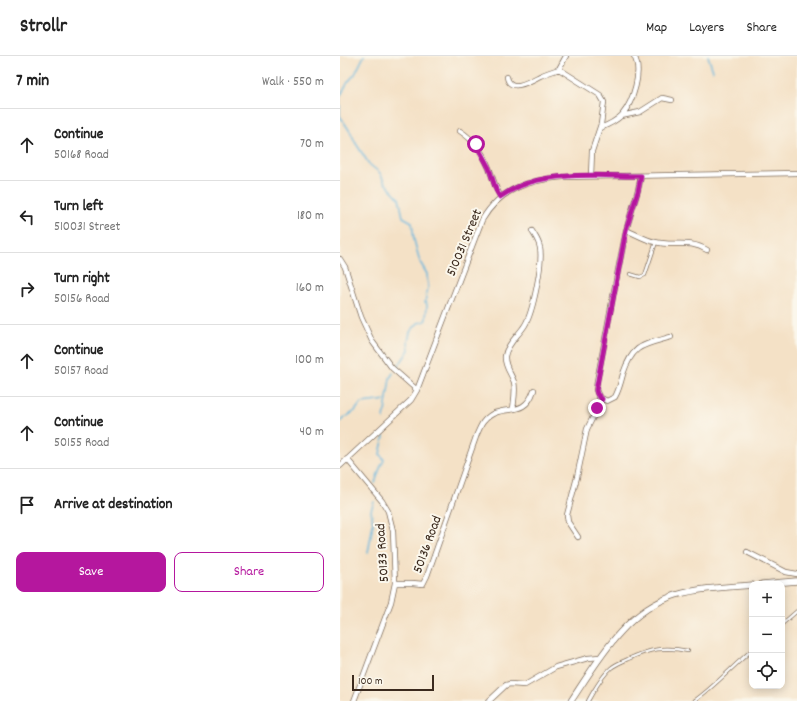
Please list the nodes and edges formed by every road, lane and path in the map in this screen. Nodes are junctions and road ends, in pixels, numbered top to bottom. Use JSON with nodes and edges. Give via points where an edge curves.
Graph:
{"nodes":[{"id":1,"x":566,"y":56,"type":"edge"},
{"id":2,"x":634,"y":56,"type":"edge"},
{"id":3,"x":559,"y":69,"type":"junction"},
{"id":4,"x":507,"y":77,"type":"dead end"},
{"id":5,"x":672,"y":100,"type":"dead end"},
{"id":6,"x":621,"y":116,"type":"junction"},
{"id":7,"x":600,"y":128,"type":"junction"},
{"id":8,"x":460,"y":131,"type":"dead end"},
{"id":9,"x":797,"y":173,"type":"edge"},
{"id":10,"x":591,"y":176,"type":"junction"},
{"id":11,"x":641,"y":176,"type":"junction"},
{"id":12,"x":500,"y":197,"type":"junction"},
{"id":13,"x":626,"y":230,"type":"junction"},
{"id":14,"x":532,"y":231,"type":"dead end"},
{"id":15,"x":656,"y":242,"type":"junction"},
{"id":16,"x":707,"y":250,"type":"dead end"},
{"id":17,"x":340,"y":259,"type":"edge"},
{"id":18,"x":630,"y":274,"type":"dead end"},
{"id":19,"x":671,"y":337,"type":"dead end"},
{"id":20,"x":417,"y":390,"type":"junction"},
{"id":21,"x":534,"y":390,"type":"dead end"},
{"id":22,"x":602,"y":399,"type":"junction"},
{"id":23,"x":513,"y":409,"type":"junction"},
{"id":24,"x":347,"y":460,"type":"junction"},
{"id":25,"x":340,"y":466,"type":"edge"},
{"id":26,"x":578,"y":537,"type":"dead end"},
{"id":27,"x":747,"y":552,"type":"dead end"},
{"id":28,"x":797,"y":574,"type":"edge"},
{"id":29,"x":797,"y":581,"type":"edge"},
{"id":30,"x":785,"y":582,"type":"edge"},
{"id":31,"x":396,"y":583,"type":"junction"},
{"id":32,"x":749,"y":585,"type":"edge"},
{"id":33,"x":797,"y":611,"type":"edge"},
{"id":34,"x":785,"y":621,"type":"edge"},
{"id":35,"x":688,"y":651,"type":"dead end"},
{"id":36,"x":749,"y":653,"type":"edge"},
{"id":37,"x":600,"y":658,"type":"junction"},
{"id":38,"x":354,"y":701,"type":"edge"},
{"id":39,"x":489,"y":701,"type":"edge"},
{"id":40,"x":571,"y":701,"type":"edge"},
{"id":41,"x":588,"y":701,"type":"edge"},
{"id":42,"x":694,"y":701,"type":"edge"}],
"edges":[{"from":1,"to":3,"type":"street"},
{"from":2,"to":6,"type":"street","via":[[638,63],[635,87],[631,101]]},
{"from":3,"to":4,"type":"street","via":[[519,85],[511,84]]},
{"from":3,"to":7,"type":"street","via":[[604,100]]},
{"from":5,"to":6,"type":"street","via":[[662,98],[640,112]]},
{"from":6,"to":7,"type":"street"},
{"from":7,"to":10,"type":"street","via":[[592,151]]},
{"from":8,"to":12,"type":"street","via":[[472,140],[481,152]]},
{"from":9,"to":11,"type":"street","name":"510031 Street"},
{"from":10,"to":11,"type":"street","name":"510031 Street"},
{"from":10,"to":12,"type":"street","name":"510031 Street","via":[[545,178],[512,189]]},
{"from":11,"to":13,"type":"street"},
{"from":12,"to":20,"type":"street","name":"510031 Street","via":[[488,209],[482,220]]},
{"from":13,"to":15,"type":"street"},
{"from":13,"to":22,"type":"street","via":[[597,381],[597,394]]},
{"from":14,"to":23,"type":"street","via":[[540,253],[536,289],[526,323],[505,355],[514,384]]},
{"from":15,"to":16,"type":"street","via":[[693,244]]},
{"from":15,"to":18,"type":"lane","via":[[645,275],[640,277]]},
{"from":17,"to":20,"type":"street","via":[[372,341],[392,368]]},
{"from":19,"to":22,"type":"street","via":[[644,345],[635,351],[627,363],[615,397],[607,401]]},
{"from":20,"to":24,"type":"street","name":"510031 Street","via":[[411,400]]},
{"from":21,"to":23,"type":"street","via":[[528,402]]},
{"from":22,"to":26,"type":"street","via":[[587,429],[567,515],[568,522]]},
{"from":23,"to":31,"type":"street","name":"50136 Road","via":[[496,412],[484,420],[423,584]]},
{"from":24,"to":25,"type":"street","name":"510031 Street"},
{"from":24,"to":31,"type":"street","name":"50133 Road","via":[[388,511],[393,531]]},
{"from":27,"to":28,"type":"street","via":[[786,572]]},
{"from":29,"to":30,"type":"street"},
{"from":31,"to":38,"type":"street","name":"50133 Road"},
{"from":32,"to":37,"type":"street","via":[[694,591],[660,601],[632,619]]},
{"from":33,"to":34,"type":"lane"},
{"from":35,"to":41,"type":"lane","via":[[654,649],[621,662],[605,675]]},
{"from":36,"to":42,"type":"lane"},
{"from":37,"to":39,"type":"street","via":[[588,658],[556,667],[525,685],[506,685]]},
{"from":37,"to":40,"type":"street"}]}
